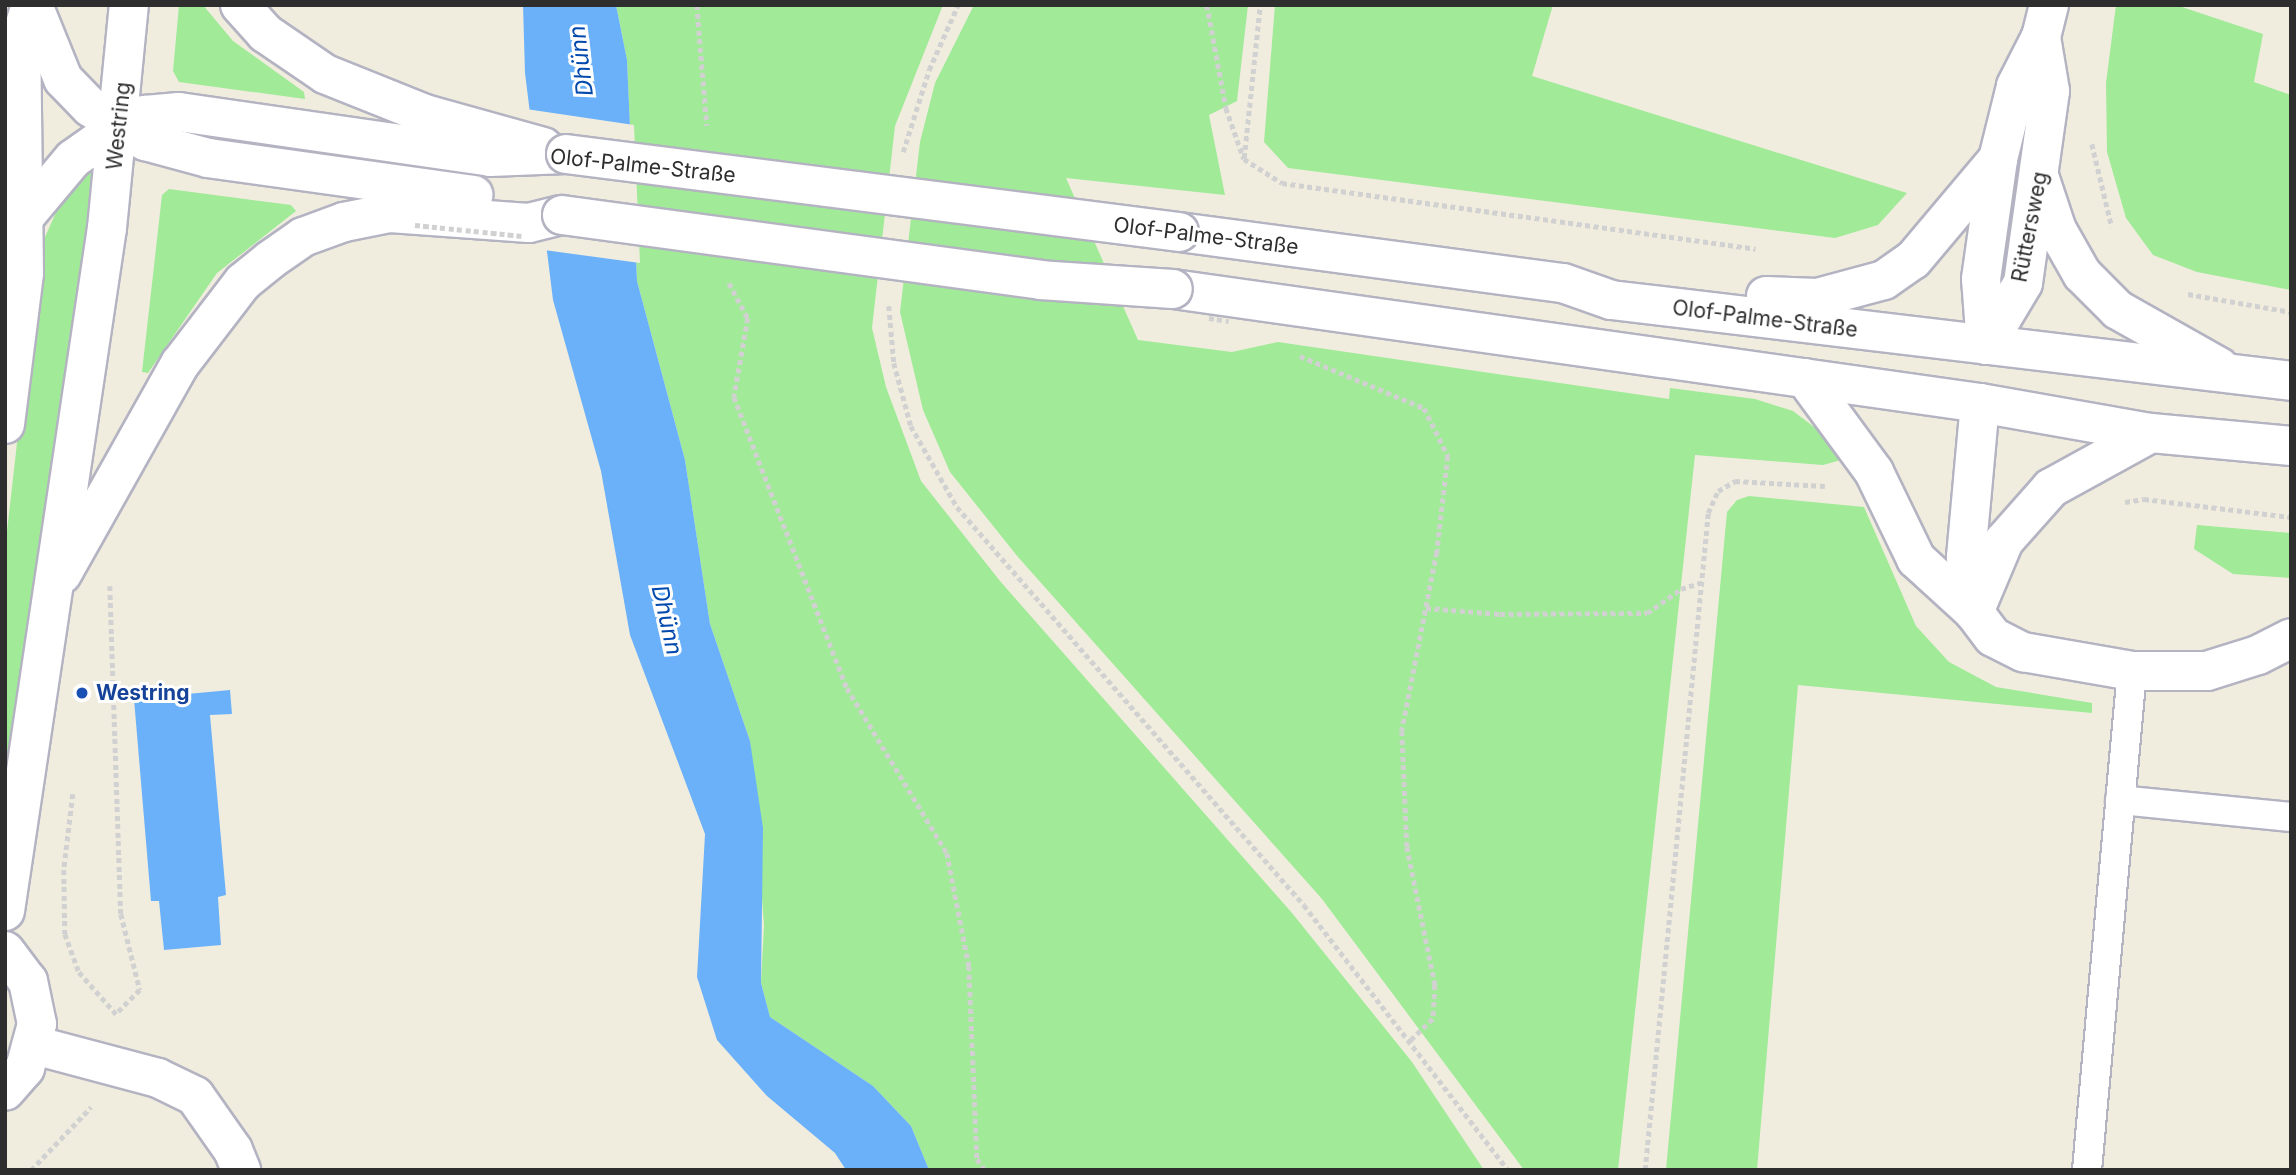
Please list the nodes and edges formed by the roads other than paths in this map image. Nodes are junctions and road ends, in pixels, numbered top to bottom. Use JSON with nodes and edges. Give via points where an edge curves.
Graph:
{"nodes":[{"id":1,"x":32,"y":5,"type":"edge"},
{"id":2,"x":129,"y":5,"type":"edge"},
{"id":3,"x":240,"y":5,"type":"edge"},
{"id":4,"x":2045,"y":21,"type":"edge"},
{"id":5,"x":121,"y":125,"type":"junction"},
{"id":6,"x":566,"y":154,"type":"junction"},
{"id":7,"x":1998,"y":159,"type":"junction"},
{"id":8,"x":2040,"y":178,"type":"junction"},
{"id":9,"x":26,"y":215,"type":"junction"},
{"id":10,"x":562,"y":215,"type":"junction"},
{"id":11,"x":1563,"y":283,"type":"junction"},
{"id":12,"x":1986,"y":345,"type":"junction"},
{"id":13,"x":2233,"y":375,"type":"junction"},
{"id":14,"x":1805,"y":378,"type":"junction"},
{"id":15,"x":2291,"y":381,"type":"edge"},
{"id":16,"x":1980,"y":403,"type":"junction"},
{"id":17,"x":5,"y":424,"type":"edge"},
{"id":18,"x":2151,"y":433,"type":"junction"},
{"id":19,"x":2291,"y":446,"type":"edge"},
{"id":20,"x":51,"y":594,"type":"junction"},
{"id":21,"x":1974,"y":612,"type":"junction"},
{"id":22,"x":2291,"y":638,"type":"edge"},
{"id":23,"x":2132,"y":671,"type":"junction"},
{"id":24,"x":2120,"y":800,"type":"junction"},
{"id":25,"x":2291,"y":817,"type":"edge"},
{"id":26,"x":5,"y":911,"type":"edge"},
{"id":27,"x":5,"y":951,"type":"edge"},
{"id":28,"x":34,"y":1045,"type":"junction"},
{"id":29,"x":5,"y":1091,"type":"edge"},
{"id":30,"x":241,"y":1170,"type":"edge"},
{"id":31,"x":2087,"y":1170,"type":"edge"}],
"edges":[{"from":1,"to":5,"type":"main road","via":[[63,79],[90,107]]},
{"from":1,"to":9,"type":"main road","via":[[21,36]]},
{"from":2,"to":5,"type":"main road","name":"Westring"},
{"from":3,"to":6,"type":"main road","via":[[265,33],[325,74],[425,114]]},
{"from":4,"to":7,"type":"main road","name":"Rüttersweg","via":[[2016,86]]},
{"from":4,"to":8,"type":"main road","name":"Rüttersweg","via":[[2050,90]]},
{"from":5,"to":6,"type":"main road","name":"Olof-Palme-Straße","via":[[145,115],[179,112],[490,157]]},
{"from":5,"to":9,"type":"main road","name":"Olof-Palme-Straße","via":[[73,159]]},
{"from":5,"to":10,"type":"main road","via":[[145,141],[176,152],[529,203]]},
{"from":5,"to":20,"type":"main road","name":"Westring"},
{"from":6,"to":11,"type":"main road","name":"Olof-Palme-Straße","bridge":true},
{"from":7,"to":11,"type":"main road","via":[[1913,260],[1884,280],[1849,292],[1787,299],[1618,277]]},
{"from":7,"to":12,"type":"main road","name":"Rüttersweg","via":[[1981,279]]},
{"from":8,"to":12,"type":"main road","name":"Rüttersweg","via":[[2023,284]]},
{"from":8,"to":13,"type":"main road","via":[[2057,230],[2082,274],[2118,310]]},
{"from":9,"to":17,"type":"main road","via":[[24,273]]},
{"from":10,"to":14,"type":"main road","bridge":true,"via":[[1040,280],[1173,289]]},
{"from":10,"to":20,"type":"main road","via":[[529,223],[390,213],[344,222],[303,237],[243,282],[206,325]]},
{"from":11,"to":12,"type":"main road","name":"Olof-Palme-Straße","via":[[1611,300]]},
{"from":12,"to":13,"type":"main road","name":"Olof-Palme-Straße"},
{"from":12,"to":16,"type":"main road"},
{"from":13,"to":15,"type":"main road","name":"Olof-Palme-Straße"},
{"from":14,"to":16,"type":"main road"},
{"from":14,"to":21,"type":"main road","via":[[1874,472],[1916,559]]},
{"from":16,"to":18,"type":"main road"},
{"from":16,"to":21,"type":"main road","via":[[1966,557]]},
{"from":18,"to":19,"type":"main road"},
{"from":18,"to":21,"type":"main road","via":[[2051,488],[2004,541]]},
{"from":20,"to":26,"type":"main road","name":"Westring"},
{"from":21,"to":23,"type":"main road","via":[[1993,637],[2023,652]]},
{"from":22,"to":23,"type":"main road","via":[[2258,655],[2207,671]]},
{"from":23,"to":24,"type":"lane"},
{"from":24,"to":25,"type":"lane"},
{"from":24,"to":31,"type":"lane"},
{"from":27,"to":28,"type":"main road","via":[[28,981],[35,1002]]},
{"from":28,"to":29,"type":"main road","via":[[25,1068]]},
{"from":28,"to":30,"type":"main road","via":[[159,1078],[195,1096],[233,1150]]}]}
